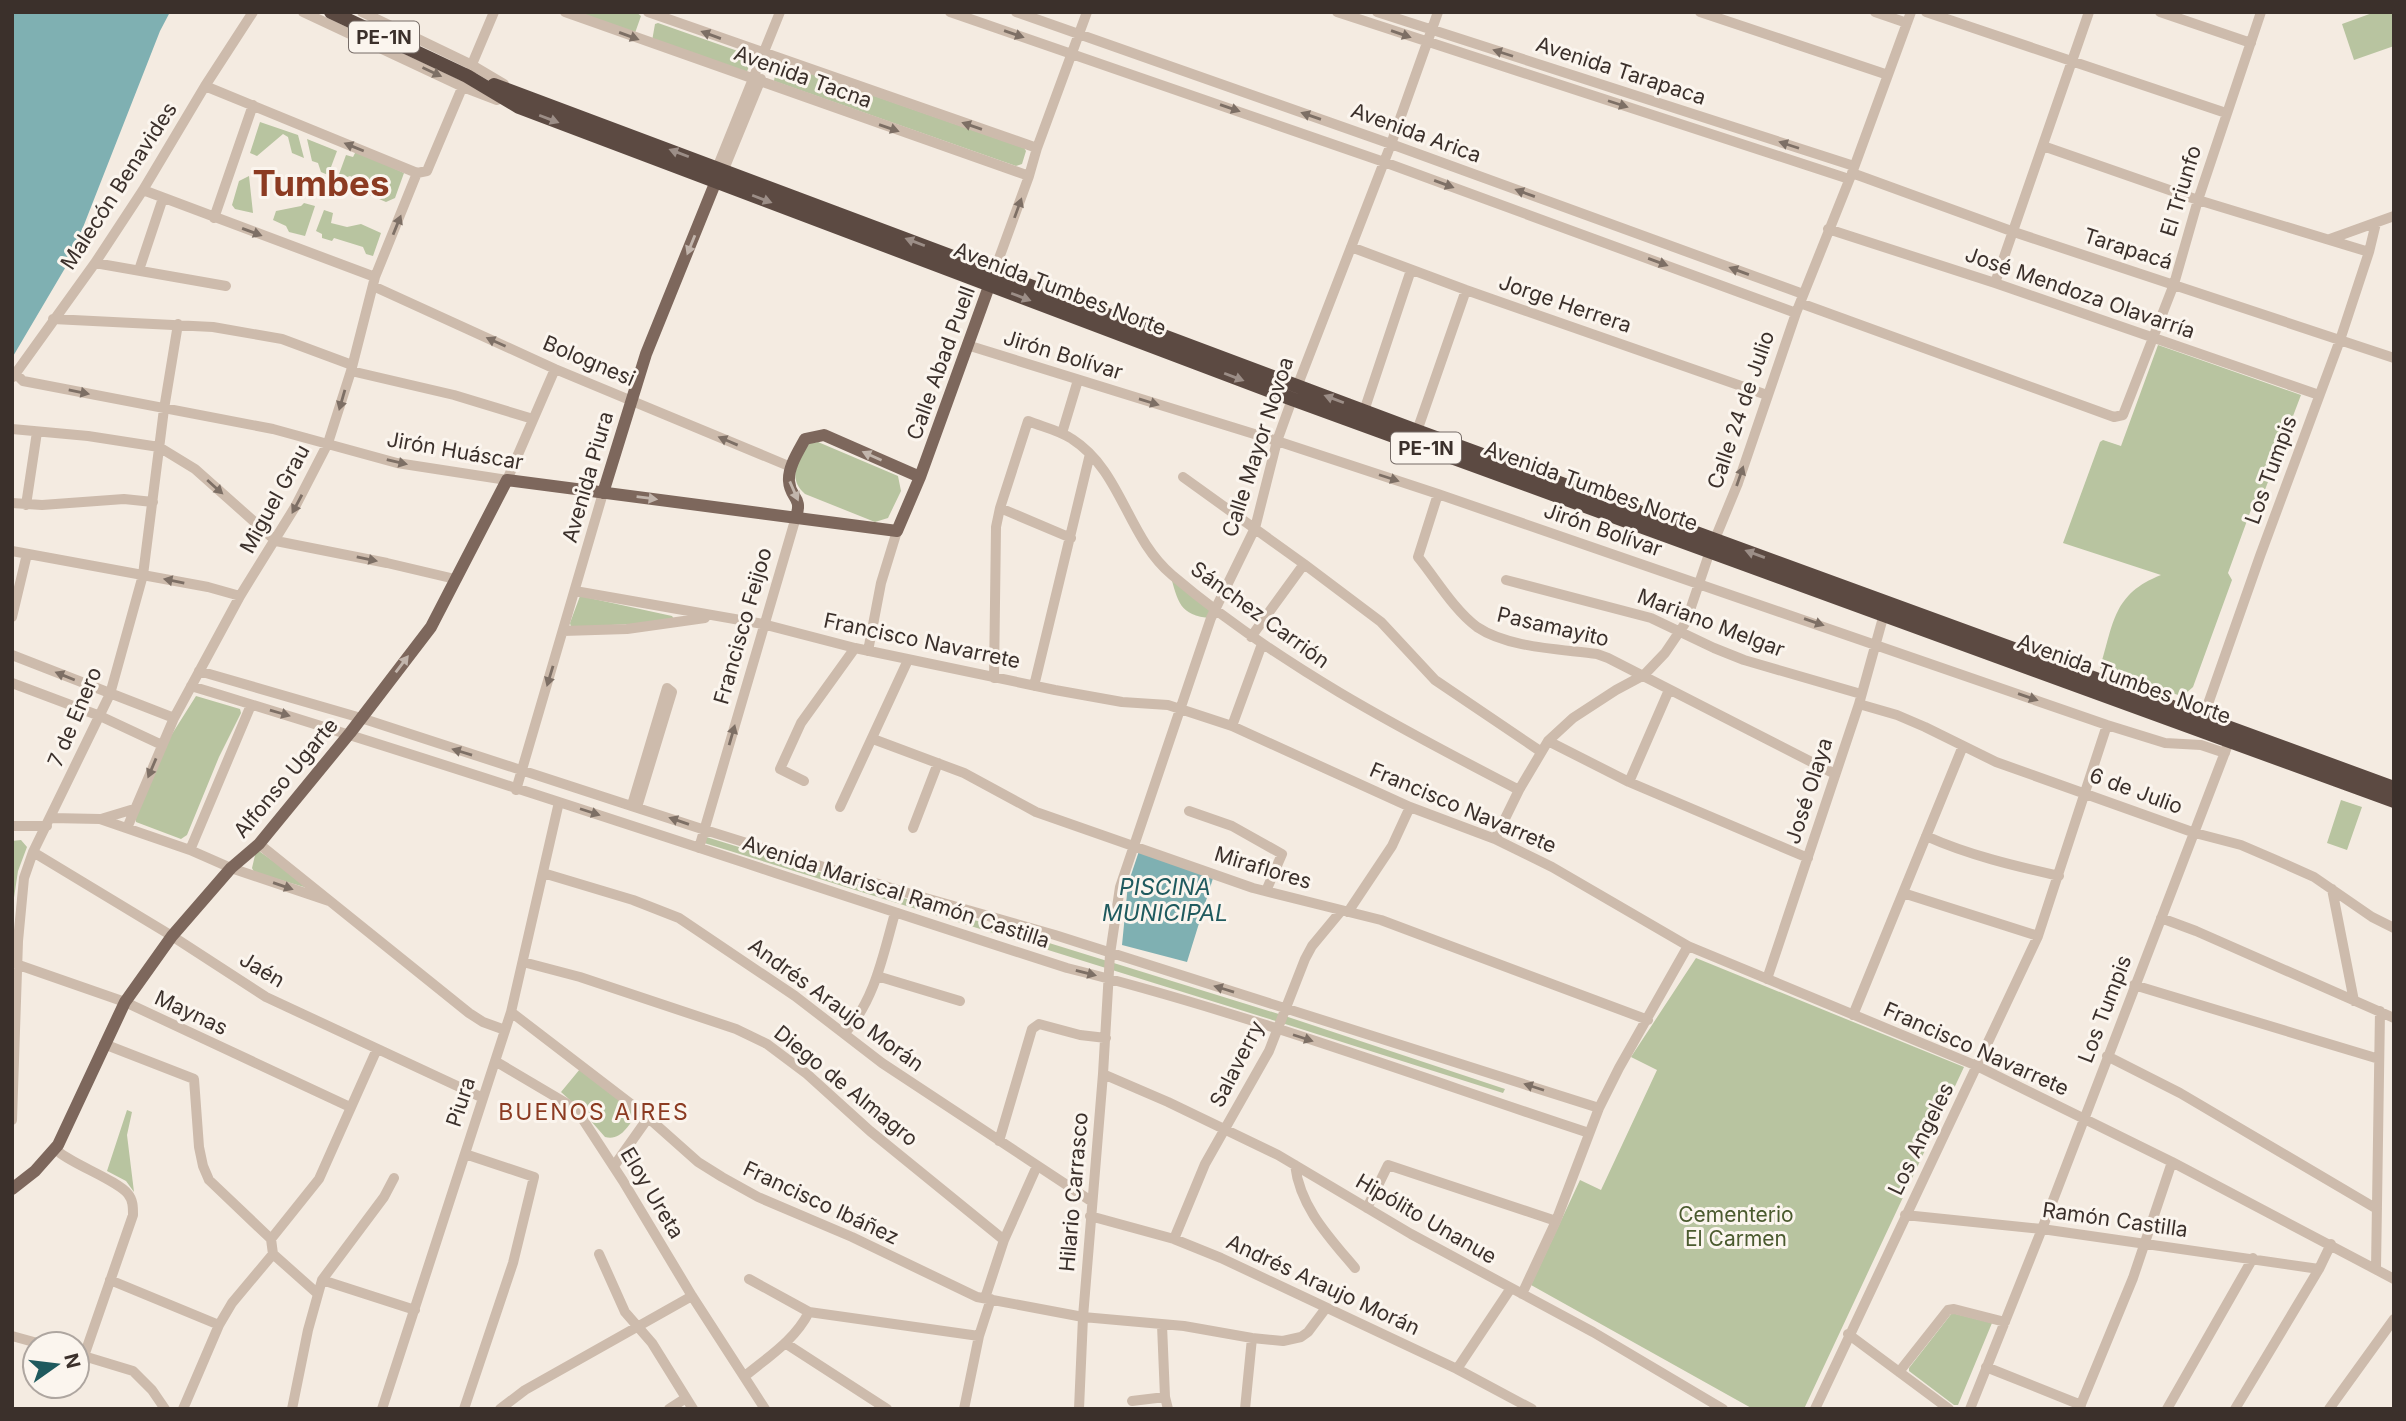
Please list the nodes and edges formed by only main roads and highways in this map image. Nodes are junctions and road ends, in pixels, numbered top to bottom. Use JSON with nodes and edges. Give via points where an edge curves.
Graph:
{"nodes":[{"id":1,"x":331,"y":12,"type":"edge"},
{"id":2,"x":719,"y":173,"type":"junction"},
{"id":3,"x":992,"y":279,"type":"junction"},
{"id":4,"x":1295,"y":392,"type":"junction"},
{"id":5,"x":920,"y":477,"type":"junction"},
{"id":6,"x":507,"y":480,"type":"joint"},
{"id":7,"x":603,"y":493,"type":"junction"},
{"id":8,"x":796,"y":517,"type":"junction"},
{"id":9,"x":897,"y":531,"type":"joint"},
{"id":10,"x":1712,"y":545,"type":"junction"},
{"id":11,"x":2202,"y":724,"type":"junction"},
{"id":12,"x":2394,"y":788,"type":"edge"},
{"id":13,"x":2394,"y":801,"type":"edge"},
{"id":14,"x":12,"y":1189,"type":"edge"}],
"edges":[{"from":1,"to":2,"type":"highway","name":"Avenida Tumbes Norte","number":"PE-1N","via":[[521,101]]},
{"from":2,"to":3,"type":"highway","name":"Avenida Tumbes Norte","number":"PE-1N"},
{"from":2,"to":7,"type":"main road","name":"Avenida Piura","one_way":true,"via":[[646,354]]},
{"from":3,"to":4,"type":"highway","name":"Avenida Tumbes Norte","number":"PE-1N"},
{"from":3,"to":5,"type":"main road","name":"Calle Abad Puell"},
{"from":4,"to":10,"type":"highway","name":"Avenida Tumbes Norte","number":"PE-1N"},
{"from":10,"to":4,"type":"highway","name":"Avenida Tumbes Norte","number":"PE-1N","one_way":true,"via":[[1364,411]]},
{"from":5,"to":8,"type":"main road","name":"Francisco Feijoo","one_way":true,"via":[[824,435],[813,436],[805,439],[791,467],[790,485],[800,507]]},
{"from":5,"to":9,"type":"main road","name":"Calle Abad Puell"},
{"from":6,"to":7,"type":"main road","name":"Jirón Huáscar"},
{"from":14,"to":6,"type":"main road","name":"Alfonso Ugarte","one_way":true,"via":[[58,1146],[125,1002],[172,936],[231,868],[260,844],[431,627]]},
{"from":7,"to":8,"type":"main road","name":"Jirón Huáscar","one_way":true},
{"from":8,"to":9,"type":"main road","name":"Jirón Huáscar"},
{"from":11,"to":10,"type":"highway","name":"Avenida Tumbes Norte","number":"PE-1N","one_way":true},
{"from":10,"to":11,"type":"highway","name":"Avenida Tumbes Norte","number":"PE-1N","via":[[1884,614]]},
{"from":11,"to":12,"type":"highway","name":"Avenida Tumbes Norte","number":"PE-1N"},
{"from":11,"to":13,"type":"highway","name":"Avenida Tumbes Norte","number":"PE-1N","via":[[2227,747]]}]}
